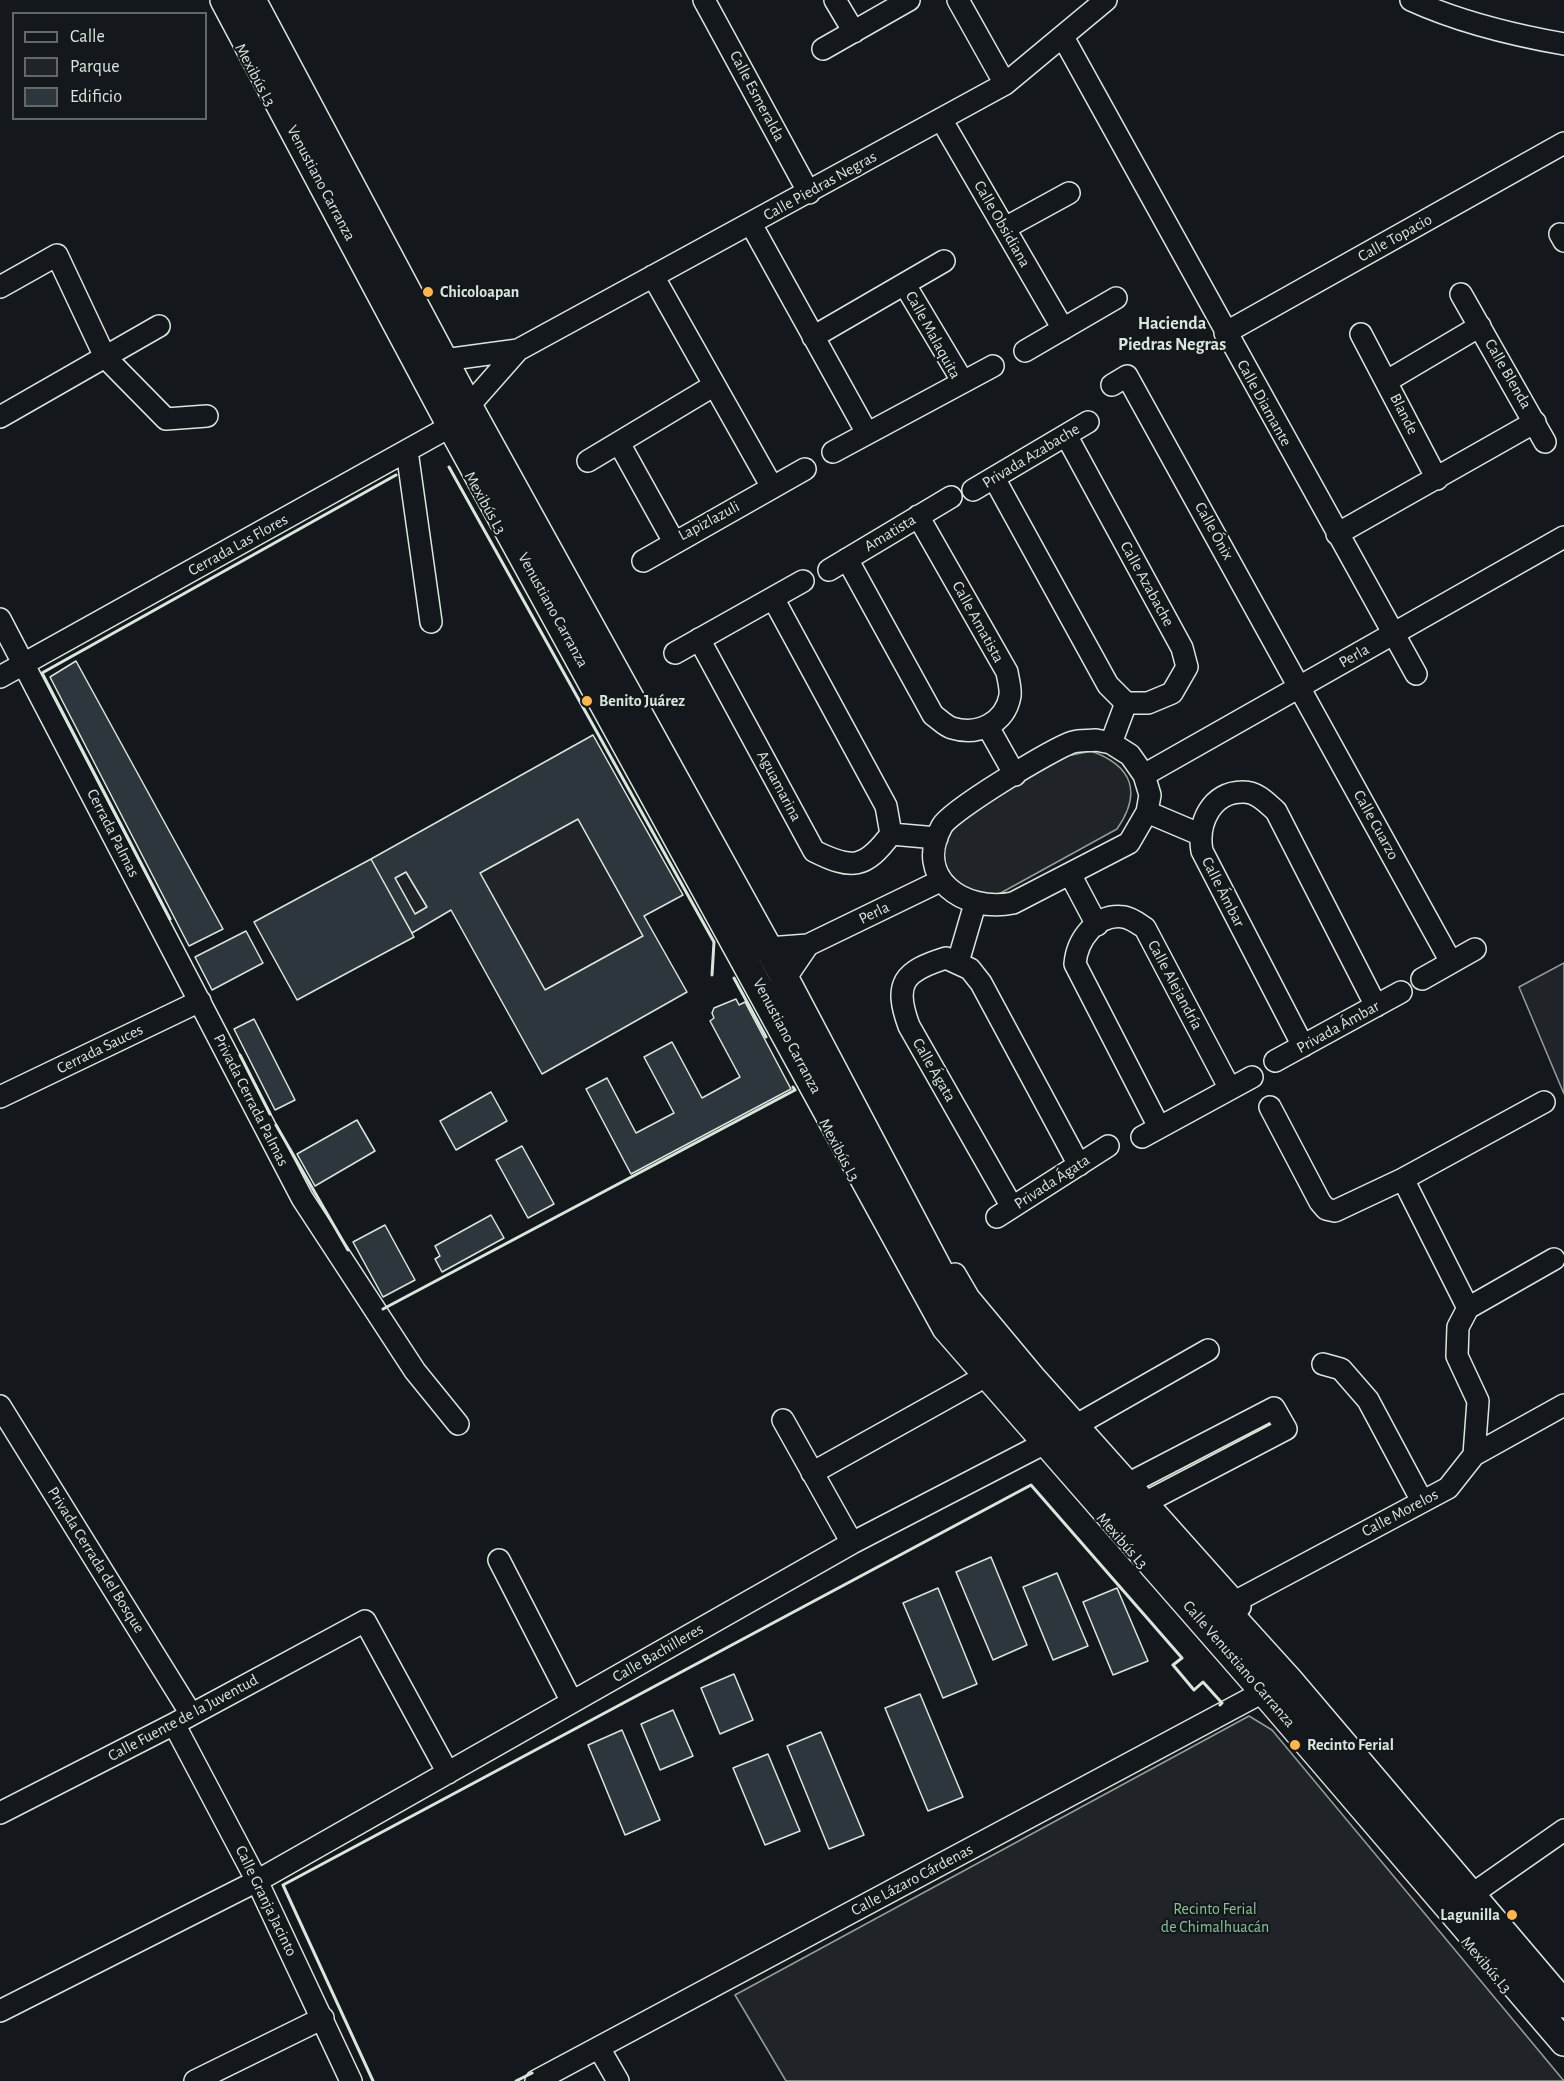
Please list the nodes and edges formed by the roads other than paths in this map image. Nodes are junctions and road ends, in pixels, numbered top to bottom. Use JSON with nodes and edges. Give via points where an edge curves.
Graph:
{"nodes":[{"id":1,"x":216,"y":0,"type":"edge"},
{"id":2,"x":224,"y":0,"type":"edge"},
{"id":3,"x":252,"y":0,"type":"edge"},
{"id":4,"x":263,"y":0,"type":"edge"},
{"id":5,"x":705,"y":0,"type":"edge"},
{"id":6,"x":835,"y":0,"type":"edge"},
{"id":7,"x":909,"y":0,"type":"edge"},
{"id":8,"x":958,"y":0,"type":"edge"},
{"id":9,"x":1411,"y":0,"type":"edge"},
{"id":10,"x":1097,"y":3,"type":"edge"},
{"id":11,"x":1436,"y":5,"type":"edge"},
{"id":12,"x":854,"y":32,"type":"junction"},
{"id":13,"x":1062,"y":37,"type":"junction"},
{"id":14,"x":1564,"y":44,"type":"edge"},
{"id":15,"x":824,"y":49,"type":"dead end"},
{"id":16,"x":1005,"y":84,"type":"junction"},
{"id":17,"x":941,"y":119,"type":"junction"},
{"id":18,"x":1564,"y":143,"type":"edge"},
{"id":19,"x":809,"y":192,"type":"junction"},
{"id":20,"x":1069,"y":193,"type":"dead end"},
{"id":21,"x":751,"y":224,"type":"junction"},
{"id":22,"x":1005,"y":228,"type":"junction"},
{"id":23,"x":944,"y":261,"type":"dead end"},
{"id":24,"x":653,"y":276,"type":"junction"},
{"id":25,"x":904,"y":285,"type":"junction"},
{"id":26,"x":0,"y":287,"type":"edge"},
{"id":27,"x":1461,"y":294,"type":"dead end"},
{"id":28,"x":1116,"y":298,"type":"dead end"},
{"id":29,"x":159,"y":326,"type":"dead end"},
{"id":30,"x":1480,"y":326,"type":"junction"},
{"id":31,"x":1063,"y":329,"type":"junction"},
{"id":32,"x":1225,"y":333,"type":"junction"},
{"id":33,"x":1361,"y":334,"type":"dead end"},
{"id":34,"x":813,"y":337,"type":"junction"},
{"id":35,"x":518,"y":350,"type":"junction"},
{"id":36,"x":1025,"y":351,"type":"dead end"},
{"id":37,"x":105,"y":357,"type":"junction"},
{"id":38,"x":440,"y":362,"type":"junction"},
{"id":39,"x":993,"y":366,"type":"dead end"},
{"id":40,"x":1119,"y":381,"type":"dead end"},
{"id":41,"x":1387,"y":381,"type":"junction"},
{"id":42,"x":963,"y":382,"type":"junction"},
{"id":43,"x":713,"y":386,"type":"junction"},
{"id":44,"x":460,"y":415,"type":"junction"},
{"id":45,"x":207,"y":416,"type":"dead end"},
{"id":46,"x":0,"y":417,"type":"edge"},
{"id":47,"x":1088,"y":422,"type":"dead end"},
{"id":48,"x":1535,"y":422,"type":"junction"},
{"id":49,"x":867,"y":433,"type":"junction"},
{"id":50,"x":1066,"y":435,"type":"junction"},
{"id":51,"x":1545,"y":442,"type":"dead end"},
{"id":52,"x":619,"y":443,"type":"junction"},
{"id":53,"x":406,"y":451,"type":"junction"},
{"id":54,"x":833,"y":452,"type":"dead end"},
{"id":55,"x":588,"y":461,"type":"dead end"},
{"id":56,"x":805,"y":469,"type":"dead end"},
{"id":57,"x":994,"y":478,"type":"junction"},
{"id":58,"x":1437,"y":479,"type":"junction"},
{"id":59,"x":772,"y":487,"type":"junction"},
{"id":60,"x":973,"y":490,"type":"dead end"},
{"id":61,"x":951,"y":497,"type":"dead end"},
{"id":62,"x":918,"y":516,"type":"junction"},
{"id":63,"x":1337,"y":534,"type":"junction"},
{"id":64,"x":1564,"y":537,"type":"edge"},
{"id":65,"x":674,"y":542,"type":"junction"},
{"id":66,"x":847,"y":559,"type":"junction"},
{"id":67,"x":643,"y":561,"type":"dead end"},
{"id":68,"x":829,"y":570,"type":"dead end"},
{"id":69,"x":803,"y":581,"type":"dead end"},
{"id":70,"x":773,"y":598,"type":"junction"},
{"id":71,"x":0,"y":619,"type":"edge"},
{"id":72,"x":431,"y":622,"type":"dead end"},
{"id":73,"x":1393,"y":633,"type":"junction"},
{"id":74,"x":699,"y":639,"type":"junction"},
{"id":75,"x":675,"y":653,"type":"dead end"},
{"id":76,"x":26,"y":665,"type":"junction"},
{"id":77,"x":1416,"y":674,"type":"dead end"},
{"id":78,"x":0,"y":677,"type":"edge"},
{"id":79,"x":1300,"y":687,"type":"junction"},
{"id":80,"x":1126,"y":703,"type":"junction"},
{"id":81,"x":988,"y":727,"type":"junction"},
{"id":82,"x":1111,"y":743,"type":"junction"},
{"id":83,"x":1015,"y":775,"type":"junction"},
{"id":84,"x":1144,"y":775,"type":"junction"},
{"id":85,"x":1147,"y":812,"type":"junction"},
{"id":86,"x":891,"y":834,"type":"junction"},
{"id":87,"x":1199,"y":834,"type":"junction"},
{"id":88,"x":937,"y":838,"type":"junction"},
{"id":89,"x":1070,"y":874,"type":"junction"},
{"id":90,"x":940,"y":881,"type":"junction"},
{"id":91,"x":975,"y":904,"type":"junction"},
{"id":92,"x":1097,"y":925,"type":"junction"},
{"id":93,"x":808,"y":945,"type":"junction"},
{"id":94,"x":763,"y":948,"type":"junction"},
{"id":95,"x":1475,"y":949,"type":"dead end"},
{"id":96,"x":958,"y":962,"type":"junction"},
{"id":97,"x":1452,"y":962,"type":"junction"},
{"id":98,"x":789,"y":974,"type":"junction"},
{"id":99,"x":1422,"y":979,"type":"dead end"},
{"id":100,"x":1401,"y":992,"type":"dead end"},
{"id":101,"x":200,"y":1001,"type":"junction"},
{"id":102,"x":768,"y":1002,"type":"junction"},
{"id":103,"x":1376,"y":1006,"type":"junction"},
{"id":104,"x":1303,"y":1046,"type":"junction"},
{"id":105,"x":1275,"y":1061,"type":"dead end"},
{"id":106,"x":1252,"y":1077,"type":"dead end"},
{"id":107,"x":1230,"y":1089,"type":"junction"},
{"id":108,"x":0,"y":1097,"type":"edge"},
{"id":109,"x":1544,"y":1102,"type":"dead end"},
{"id":110,"x":1270,"y":1107,"type":"dead end"},
{"id":111,"x":1108,"y":1146,"type":"dead end"},
{"id":112,"x":1079,"y":1165,"type":"junction"},
{"id":113,"x":1403,"y":1179,"type":"junction"},
{"id":114,"x":1005,"y":1212,"type":"joint"},
{"id":115,"x":1554,"y":1259,"type":"dead end"},
{"id":116,"x":936,"y":1297,"type":"junction"},
{"id":117,"x":1468,"y":1308,"type":"junction"},
{"id":118,"x":1209,"y":1350,"type":"dead end"},
{"id":119,"x":1323,"y":1364,"type":"dead end"},
{"id":120,"x":983,"y":1377,"type":"junction"},
{"id":121,"x":1564,"y":1405,"type":"edge"},
{"id":122,"x":0,"y":1406,"type":"edge"},
{"id":123,"x":783,"y":1420,"type":"dead end"},
{"id":124,"x":458,"y":1424,"type":"dead end"},
{"id":125,"x":1057,"y":1436,"type":"junction"},
{"id":126,"x":1474,"y":1455,"type":"junction"},
{"id":127,"x":1165,"y":1465,"type":"junction"},
{"id":128,"x":812,"y":1473,"type":"junction"},
{"id":129,"x":1176,"y":1486,"type":"junction"},
{"id":130,"x":1132,"y":1496,"type":"junction"},
{"id":131,"x":1422,"y":1502,"type":"junction"},
{"id":132,"x":852,"y":1543,"type":"junction"},
{"id":133,"x":499,"y":1560,"type":"dead end"},
{"id":134,"x":1220,"y":1610,"type":"junction"},
{"id":135,"x":1288,"y":1679,"type":"junction"},
{"id":136,"x":1261,"y":1694,"type":"junction"},
{"id":137,"x":572,"y":1702,"type":"junction"},
{"id":138,"x":183,"y":1719,"type":"junction"},
{"id":139,"x":448,"y":1773,"type":"junction"},
{"id":140,"x":0,"y":1813,"type":"edge"},
{"id":141,"x":1564,"y":1830,"type":"edge"},
{"id":142,"x":257,"y":1881,"type":"junction"},
{"id":143,"x":1475,"y":1892,"type":"junction"},
{"id":144,"x":1564,"y":1990,"type":"edge"},
{"id":145,"x":1564,"y":2004,"type":"edge"},
{"id":146,"x":0,"y":2011,"type":"edge"},
{"id":147,"x":323,"y":2018,"type":"junction"},
{"id":148,"x":1562,"y":2040,"type":"edge"},
{"id":149,"x":599,"y":2048,"type":"junction"},
{"id":150,"x":195,"y":2081,"type":"edge"},
{"id":151,"x":351,"y":2081,"type":"edge"},
{"id":152,"x":536,"y":2081,"type":"edge"},
{"id":153,"x":618,"y":2081,"type":"edge"}],
"edges":[{"from":1,"to":44,"type":"street","name":"Mexibús L3"},
{"from":2,"to":38,"type":"main road","name":"Venustiano Carranza"},
{"from":3,"to":38,"type":"main road","name":"Venustiano Carranza"},
{"from":4,"to":38,"type":"street"},
{"from":5,"to":19,"type":"street","name":"Calle Esmeralda"},
{"from":6,"to":12,"type":"street"},
{"from":7,"to":12,"type":"street"},
{"from":8,"to":16,"type":"street"},
{"from":9,"to":11,"type":"street"},
{"from":10,"to":13,"type":"street","name":"Calle Piedras Negras"},
{"from":11,"to":14,"type":"street","via":[[1530,38]]},
{"from":12,"to":15,"type":"street"},
{"from":13,"to":16,"type":"street","name":"Calle Piedras Negras"},
{"from":13,"to":32,"type":"street","name":"Calle Diamante"},
{"from":16,"to":17,"type":"street","name":"Calle Piedras Negras"},
{"from":17,"to":19,"type":"street","name":"Calle Piedras Negras"},
{"from":17,"to":22,"type":"street","name":"Calle Obsidiana"},
{"from":18,"to":32,"type":"street","name":"Calle Topacio"},
{"from":19,"to":21,"type":"street","name":"Calle Piedras Negras"},
{"from":20,"to":22,"type":"street"},
{"from":21,"to":24,"type":"street","name":"Calle Piedras Negras"},
{"from":21,"to":34,"type":"street"},
{"from":22,"to":31,"type":"street","name":"Calle Obsidiana"},
{"from":23,"to":25,"type":"street"},
{"from":24,"to":35,"type":"street","name":"Calle Piedras Negras"},
{"from":24,"to":43,"type":"street"},
{"from":25,"to":34,"type":"street","name":"Calle Malaquita"},
{"from":25,"to":42,"type":"street","name":"Calle Malaquita"},
{"from":26,"to":37,"type":"street","via":[[57,255]]},
{"from":27,"to":30,"type":"street","name":"Calle Blenda"},
{"from":28,"to":31,"type":"street"},
{"from":29,"to":37,"type":"street"},
{"from":30,"to":41,"type":"street","name":"Blande"},
{"from":30,"to":48,"type":"street","name":"Calle Blenda"},
{"from":31,"to":36,"type":"street"},
{"from":32,"to":63,"type":"street","name":"Calle Diamante"},
{"from":33,"to":41,"type":"street"},
{"from":34,"to":49,"type":"street"},
{"from":35,"to":38,"type":"street","name":"Calle Piedras Negras"},
{"from":35,"to":44,"type":"street","name":"Calle Piedras Negras"},
{"from":37,"to":45,"type":"street","via":[[166,419]]},
{"from":37,"to":46,"type":"street"},
{"from":38,"to":44,"type":"main road","name":"Venustiano Carranza"},
{"from":39,"to":42,"type":"street"},
{"from":40,"to":79,"type":"street","name":"Calle Ónix"},
{"from":41,"to":58,"type":"street","name":"Blande"},
{"from":42,"to":49,"type":"street","name":"Calle Malaquita"},
{"from":43,"to":52,"type":"street"},
{"from":43,"to":59,"type":"street"},
{"from":44,"to":53,"type":"street","name":"Cerrada Las Flores"},
{"from":44,"to":94,"type":"main road","name":"Venustiano Carranza"},
{"from":44,"to":120,"type":"street","name":"Mexibús L3","via":[[732,952],[918,1298],[935,1326]]},
{"from":47,"to":50,"type":"street","name":"Privada Azabache"},
{"from":48,"to":51,"type":"street","name":"Calle Blenda"},
{"from":48,"to":58,"type":"street"},
{"from":49,"to":54,"type":"street","name":"Calle Malaquita"},
{"from":50,"to":57,"type":"street","name":"Privada Azabache"},
{"from":50,"to":80,"type":"street","name":"Calle Azabache","via":[[1182,648],[1187,667],[1172,693],[1148,703]]},
{"from":52,"to":55,"type":"street"},
{"from":52,"to":65,"type":"street","name":"Lapizlazuli"},
{"from":53,"to":72,"type":"street"},
{"from":53,"to":76,"type":"street","name":"Cerrada Las Flores"},
{"from":56,"to":59,"type":"street","name":"Lapizlazuli"},
{"from":57,"to":60,"type":"street","name":"Privada Azabache"},
{"from":57,"to":80,"type":"street","via":[[1108,685]]},
{"from":58,"to":63,"type":"street"},
{"from":59,"to":65,"type":"street","name":"Lapizlazuli"},
{"from":61,"to":62,"type":"street","name":"Amatista"},
{"from":62,"to":66,"type":"street","name":"Amatista"},
{"from":62,"to":81,"type":"street","name":"Calle Amatista","via":[[1007,672],[1011,693],[1006,710]]},
{"from":63,"to":73,"type":"street","name":"Calle Diamante"},
{"from":64,"to":73,"type":"street","name":"Perla"},
{"from":65,"to":67,"type":"street"},
{"from":66,"to":68,"type":"street","name":"Amatista"},
{"from":66,"to":81,"type":"street","via":[[933,715],[950,728],[968,731]]},
{"from":69,"to":70,"type":"street"},
{"from":70,"to":74,"type":"street"},
{"from":70,"to":86,"type":"street","via":[[886,806]]},
{"from":71,"to":76,"type":"street","name":"Cerrada Palmas"},
{"from":73,"to":77,"type":"street","name":"Calle Diamante"},
{"from":73,"to":79,"type":"street","name":"Perla"},
{"from":74,"to":75,"type":"street"},
{"from":74,"to":86,"type":"street","name":"Aguamarina","via":[[814,851],[848,865],[869,860]]},
{"from":76,"to":78,"type":"street","name":"Cerrada Las Flores"},
{"from":76,"to":101,"type":"street","name":"Cerrada Palmas"},
{"from":79,"to":84,"type":"street","name":"Perla"},
{"from":79,"to":97,"type":"street","name":"Calle Cuarzo"},
{"from":80,"to":82,"type":"street"},
{"from":81,"to":83,"type":"street"},
{"from":82,"to":83,"type":"street","via":[[1073,742]]},
{"from":82,"to":84,"type":"street","via":[[1130,754]]},
{"from":83,"to":88,"type":"street","via":[[959,808],[943,824]]},
{"from":84,"to":85,"type":"street","via":[[1150,795]]},
{"from":85,"to":87,"type":"street"},
{"from":85,"to":89,"type":"street","via":[[1129,843]]},
{"from":86,"to":88,"type":"street"},
{"from":87,"to":103,"type":"street","name":"Calle Ámbar","via":[[1209,807],[1226,796],[1245,792],[1261,798],[1276,811]]},
{"from":87,"to":104,"type":"street","name":"Calle Ámbar","via":[[1202,851]]},
{"from":88,"to":90,"type":"street","via":[[934,861]]},
{"from":89,"to":91,"type":"street","via":[[1013,903],[994,907]]},
{"from":89,"to":92,"type":"street"},
{"from":90,"to":91,"type":"street","via":[[957,896]]},
{"from":90,"to":93,"type":"street","name":"Perla"},
{"from":91,"to":96,"type":"street"},
{"from":92,"to":107,"type":"street","name":"Calle Alejandría","via":[[1111,917],[1126,917],[1145,928]]},
{"from":92,"to":107,"type":"street","via":[[1082,937],[1075,964],[1151,1132]]},
{"from":93,"to":94,"type":"street","name":"Perla"},
{"from":93,"to":98,"type":"street"},
{"from":94,"to":98,"type":"main road","name":"Venustiano Carranza"},
{"from":94,"to":102,"type":"main road","name":"Venustiano Carranza"},
{"from":95,"to":97,"type":"street"},
{"from":96,"to":112,"type":"street","via":[[981,983]]},
{"from":96,"to":114,"type":"street","name":"Calle Ágata","via":[[946,958],[912,972],[903,986],[900,1003]]},
{"from":97,"to":99,"type":"street"},
{"from":98,"to":102,"type":"street"},
{"from":98,"to":116,"type":"main road","name":"Venustiano Carranza"},
{"from":98,"to":125,"type":"street","name":"Mexibús L3","via":[[969,1298]]},
{"from":100,"to":103,"type":"street","name":"Privada Ámbar"},
{"from":101,"to":108,"type":"street","name":"Cerrada Sauces"},
{"from":101,"to":124,"type":"street","name":"Privada Cerrada Palmas","via":[[302,1198],[415,1371]]},
{"from":102,"to":116,"type":"main road","name":"Venustiano Carranza"},
{"from":103,"to":104,"type":"street","name":"Privada Ámbar"},
{"from":104,"to":105,"type":"street","name":"Privada Ámbar"},
{"from":106,"to":107,"type":"street"},
{"from":109,"to":113,"type":"street"},
{"from":110,"to":113,"type":"street","via":[[1326,1209],[1335,1211]]},
{"from":111,"to":112,"type":"street","name":"Privada Ágata"},
{"from":112,"to":114,"type":"street","name":"Privada Ágata"},
{"from":113,"to":117,"type":"street"},
{"from":115,"to":117,"type":"street"},
{"from":116,"to":120,"type":"main road","name":"Calle Venustiano Carranza"},
{"from":116,"to":125,"type":"main road","name":"Calle Venustiano Carranza","via":[[962,1314]]},
{"from":117,"to":126,"type":"street","via":[[1458,1327],[1457,1356],[1478,1401]]},
{"from":118,"to":125,"type":"street","name":"Calle Bachilleres"},
{"from":119,"to":131,"type":"street","via":[[1341,1369],[1368,1400]]},
{"from":120,"to":125,"type":"main road","name":"Calle Venustiano Carranza"},
{"from":120,"to":128,"type":"street"},
{"from":121,"to":126,"type":"street","name":"Calle Morelos"},
{"from":122,"to":138,"type":"street","name":"Privada Cerrada del Bosque"},
{"from":123,"to":128,"type":"street"},
{"from":125,"to":130,"type":"main road","name":"Calle Venustiano Carranza"},
{"from":125,"to":132,"type":"street","name":"Calle Bachilleres"},
{"from":125,"to":134,"type":"main road","name":"Calle Venustiano Carranza"},
{"from":125,"to":136,"type":"street","name":"Mexibús L3"},
{"from":126,"to":131,"type":"street","name":"Calle Morelos","via":[[1448,1488]]},
{"from":127,"to":129,"type":"street"},
{"from":127,"to":129,"type":"street","via":[[1274,1408],[1286,1429]]},
{"from":127,"to":130,"type":"street"},
{"from":128,"to":132,"type":"street"},
{"from":129,"to":130,"type":"street"},
{"from":130,"to":134,"type":"main road","name":"Calle Venustiano Carranza"},
{"from":131,"to":134,"type":"street","name":"Calle Morelos"},
{"from":132,"to":137,"type":"street","name":"Calle Bachilleres"},
{"from":133,"to":137,"type":"street"},
{"from":134,"to":135,"type":"main road","name":"Calle Venustiano Carranza"},
{"from":134,"to":136,"type":"main road","name":"Calle Venustiano Carranza"},
{"from":134,"to":143,"type":"street"},
{"from":135,"to":136,"type":"street","name":"Calle Lázaro Cárdenas"},
{"from":135,"to":143,"type":"main road","name":"Calle Venustiano Carranza"},
{"from":136,"to":148,"type":"main road","name":"Calle Venustiano Carranza"},
{"from":136,"to":149,"type":"street","name":"Calle Lázaro Cárdenas"},
{"from":137,"to":139,"type":"street","name":"Calle Bachilleres"},
{"from":138,"to":139,"type":"street","name":"Calle Fuente de la Juventud","via":[[365,1621]]},
{"from":138,"to":140,"type":"street","name":"Calle Fuente de la Juventud"},
{"from":138,"to":142,"type":"street","name":"Calle Granja Jacinto"},
{"from":139,"to":142,"type":"street","name":"Calle Bachilleres"},
{"from":141,"to":143,"type":"street"},
{"from":142,"to":146,"type":"street","name":"Calle Bachilleres"},
{"from":142,"to":147,"type":"street","name":"Calle Granja Jacinto"},
{"from":143,"to":144,"type":"street"},
{"from":143,"to":145,"type":"main road","name":"Calle Venustiano Carranza"},
{"from":147,"to":150,"type":"street"},
{"from":147,"to":151,"type":"street","name":"Calle Granja Jacinto"},
{"from":149,"to":152,"type":"street","name":"Calle Lázaro Cárdenas"},
{"from":149,"to":153,"type":"street"}]}
